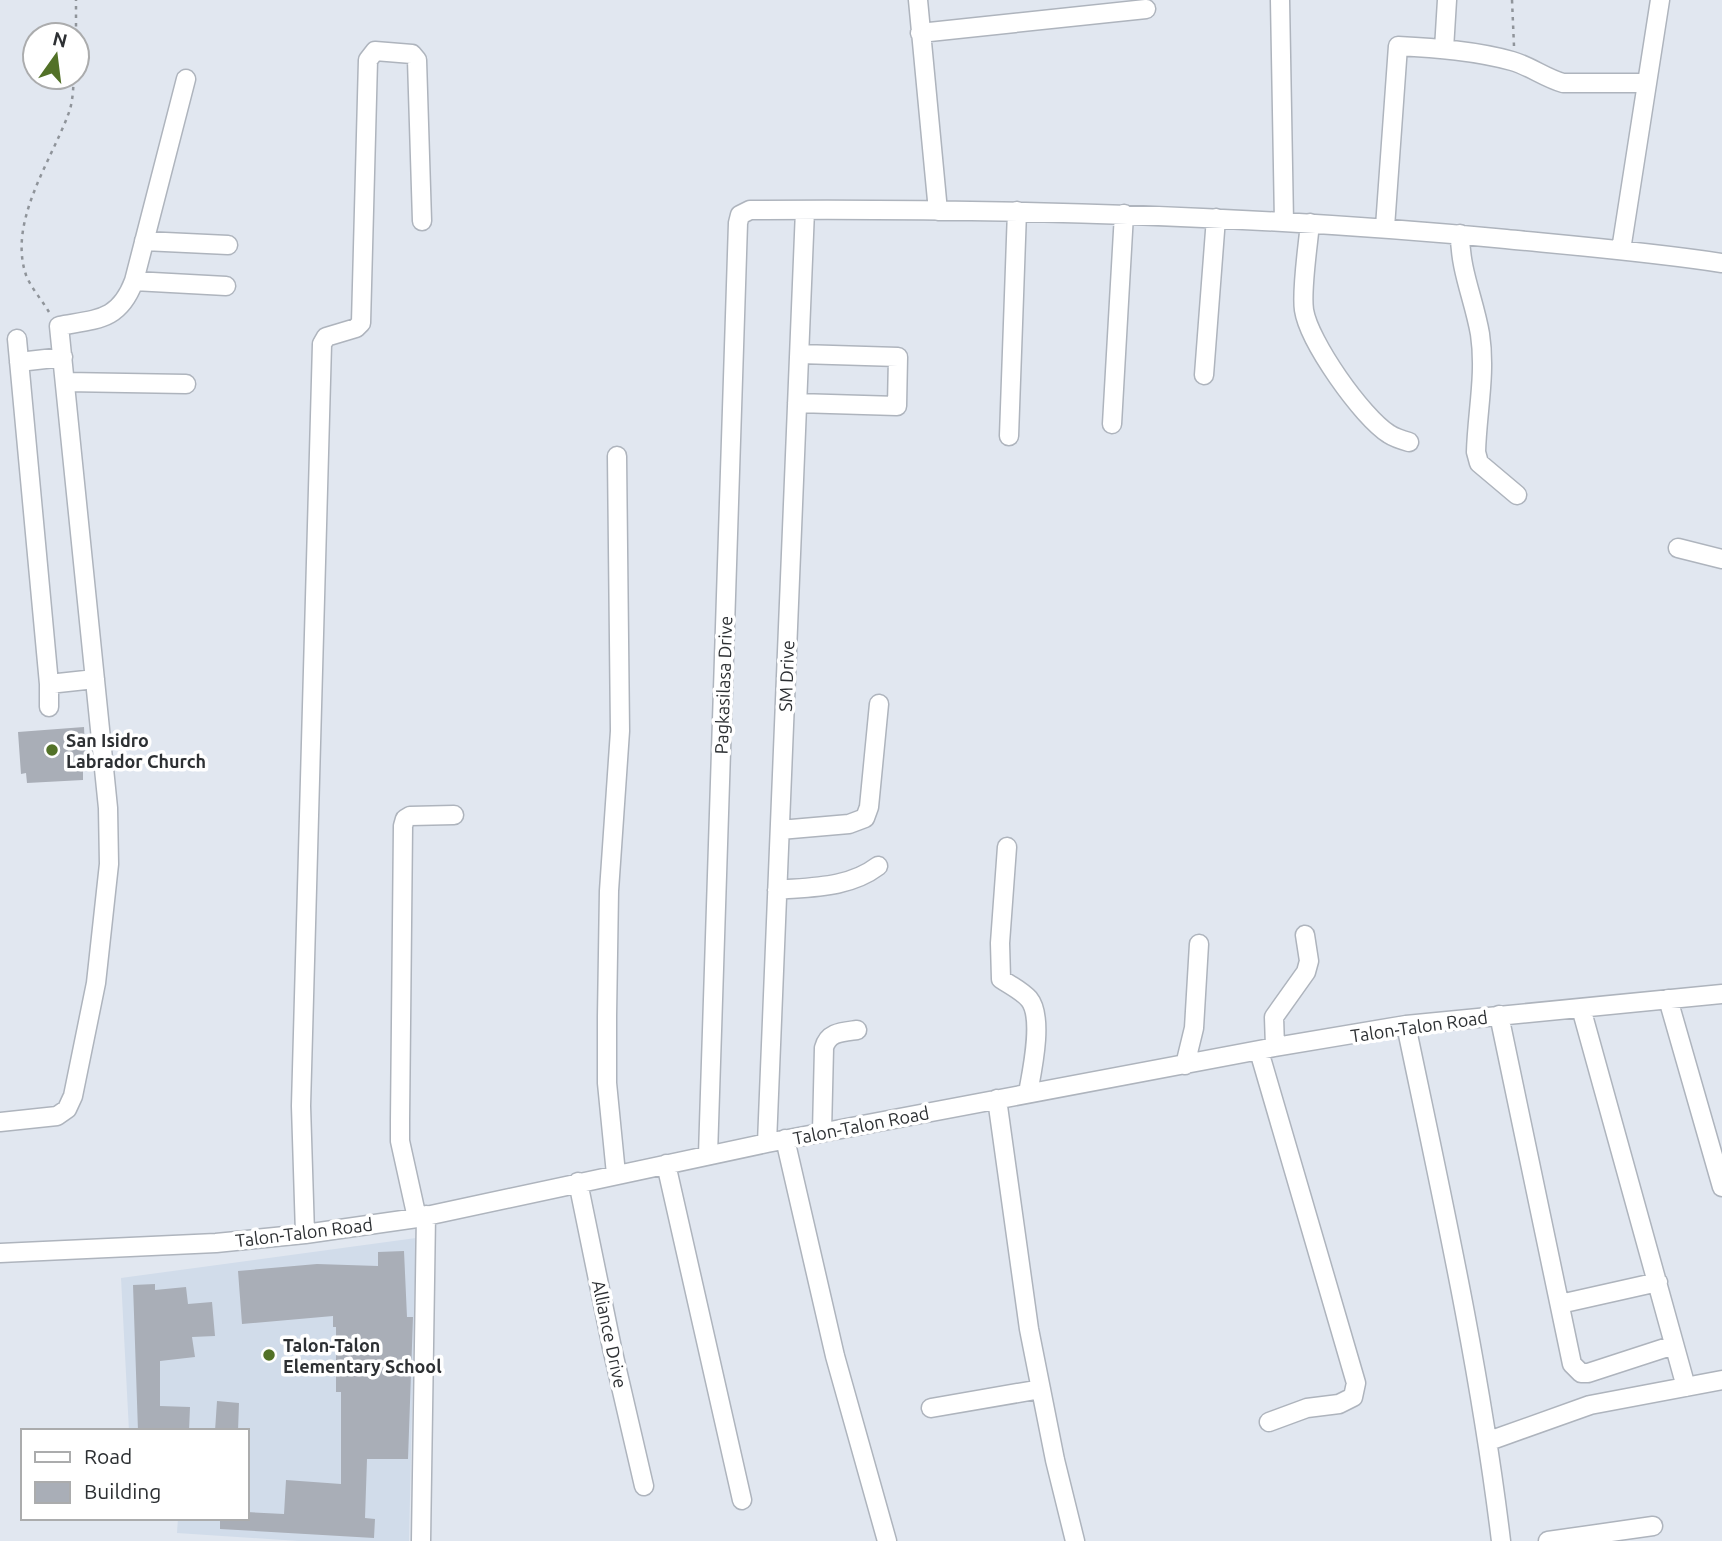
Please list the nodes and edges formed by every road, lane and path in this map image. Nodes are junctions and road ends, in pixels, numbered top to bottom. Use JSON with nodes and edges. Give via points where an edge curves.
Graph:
{"nodes":[{"id":1,"x":76,"y":0,"type":"edge"},
{"id":2,"x":918,"y":0,"type":"edge"},
{"id":3,"x":1280,"y":0,"type":"edge"},
{"id":4,"x":1447,"y":0,"type":"edge"},
{"id":5,"x":1512,"y":0,"type":"edge"},
{"id":6,"x":1660,"y":0,"type":"edge"},
{"id":7,"x":1146,"y":9,"type":"dead end"},
{"id":8,"x":76,"y":21,"type":"edge"},
{"id":9,"x":920,"y":33,"type":"junction"},
{"id":10,"x":1444,"y":49,"type":"junction"},
{"id":11,"x":1514,"y":61,"type":"junction"},
{"id":12,"x":186,"y":79,"type":"dead end"},
{"id":13,"x":1646,"y":83,"type":"junction"},
{"id":14,"x":72,"y":91,"type":"edge"},
{"id":15,"x":806,"y":209,"type":"junction"},
{"id":16,"x":938,"y":211,"type":"junction"},
{"id":17,"x":1017,"y":211,"type":"junction"},
{"id":18,"x":1124,"y":214,"type":"junction"},
{"id":19,"x":1216,"y":218,"type":"junction"},
{"id":20,"x":422,"y":221,"type":"dead end"},
{"id":21,"x":1284,"y":222,"type":"junction"},
{"id":22,"x":1310,"y":223,"type":"junction"},
{"id":23,"x":1385,"y":228,"type":"junction"},
{"id":24,"x":1460,"y":234,"type":"junction"},
{"id":25,"x":144,"y":241,"type":"junction"},
{"id":26,"x":228,"y":245,"type":"dead end"},
{"id":27,"x":1620,"y":250,"type":"junction"},
{"id":28,"x":1722,"y":263,"type":"edge"},
{"id":29,"x":134,"y":281,"type":"junction"},
{"id":30,"x":226,"y":286,"type":"dead end"},
{"id":31,"x":59,"y":326,"type":"junction"},
{"id":32,"x":17,"y":339,"type":"dead end"},
{"id":33,"x":800,"y":354,"type":"junction"},
{"id":34,"x":63,"y":357,"type":"junction"},
{"id":35,"x":19,"y":362,"type":"junction"},
{"id":36,"x":1204,"y":375,"type":"dead end"},
{"id":37,"x":66,"y":382,"type":"junction"},
{"id":38,"x":186,"y":384,"type":"dead end"},
{"id":39,"x":797,"y":403,"type":"junction"},
{"id":40,"x":1111,"y":424,"type":"dead end"},
{"id":41,"x":1009,"y":436,"type":"dead end"},
{"id":42,"x":1409,"y":442,"type":"dead end"},
{"id":43,"x":617,"y":456,"type":"dead end"},
{"id":44,"x":1517,"y":495,"type":"dead end"},
{"id":45,"x":1678,"y":548,"type":"dead end"},
{"id":46,"x":1722,"y":558,"type":"edge"},
{"id":47,"x":95,"y":679,"type":"junction"},
{"id":48,"x":49,"y":684,"type":"junction"},
{"id":49,"x":879,"y":704,"type":"dead end"},
{"id":50,"x":49,"y":707,"type":"dead end"},
{"id":51,"x":454,"y":815,"type":"dead end"},
{"id":52,"x":780,"y":830,"type":"junction"},
{"id":53,"x":1007,"y":846,"type":"dead end"},
{"id":54,"x":878,"y":866,"type":"dead end"},
{"id":55,"x":776,"y":890,"type":"junction"},
{"id":56,"x":1305,"y":934,"type":"dead end"},
{"id":57,"x":1199,"y":944,"type":"dead end"},
{"id":58,"x":1722,"y":994,"type":"edge"},
{"id":59,"x":1668,"y":999,"type":"junction"},
{"id":60,"x":1581,"y":1008,"type":"junction"},
{"id":61,"x":1499,"y":1015,"type":"junction"},
{"id":62,"x":1406,"y":1026,"type":"junction"},
{"id":63,"x":857,"y":1030,"type":"dead end"},
{"id":64,"x":1267,"y":1049,"type":"junction"},
{"id":65,"x":1185,"y":1065,"type":"junction"},
{"id":66,"x":1028,"y":1093,"type":"junction"},
{"id":67,"x":997,"y":1099,"type":"junction"},
{"id":68,"x":0,"y":1122,"type":"edge"},
{"id":69,"x":822,"y":1132,"type":"junction"},
{"id":70,"x":785,"y":1139,"type":"junction"},
{"id":71,"x":766,"y":1143,"type":"junction"},
{"id":72,"x":708,"y":1155,"type":"junction"},
{"id":73,"x":666,"y":1164,"type":"junction"},
{"id":74,"x":616,"y":1174,"type":"junction"},
{"id":75,"x":578,"y":1182,"type":"junction"},
{"id":76,"x":1722,"y":1187,"type":"edge"},
{"id":77,"x":421,"y":1217,"type":"junction"},
{"id":78,"x":305,"y":1234,"type":"junction"},
{"id":79,"x":0,"y":1253,"type":"edge"},
{"id":80,"x":1658,"y":1282,"type":"junction"},
{"id":81,"x":1560,"y":1304,"type":"junction"},
{"id":82,"x":1674,"y":1345,"type":"junction"},
{"id":83,"x":1722,"y":1380,"type":"edge"},
{"id":84,"x":1686,"y":1387,"type":"junction"},
{"id":85,"x":1041,"y":1389,"type":"junction"},
{"id":86,"x":931,"y":1408,"type":"dead end"},
{"id":87,"x":1269,"y":1422,"type":"dead end"},
{"id":88,"x":1489,"y":1441,"type":"junction"},
{"id":89,"x":644,"y":1486,"type":"dead end"},
{"id":90,"x":742,"y":1500,"type":"dead end"},
{"id":91,"x":1653,"y":1526,"type":"dead end"},
{"id":92,"x":421,"y":1541,"type":"edge"},
{"id":93,"x":887,"y":1541,"type":"edge"},
{"id":94,"x":1075,"y":1541,"type":"edge"},
{"id":95,"x":1501,"y":1541,"type":"edge"},
{"id":96,"x":1548,"y":1541,"type":"edge"}],
"edges":[{"from":1,"to":8,"type":"path"},
{"from":2,"to":9,"type":"street"},
{"from":3,"to":21,"type":"street"},
{"from":4,"to":10,"type":"street"},
{"from":5,"to":11,"type":"path"},
{"from":6,"to":13,"type":"street"},
{"from":7,"to":9,"type":"street"},
{"from":9,"to":16,"type":"street"},
{"from":10,"to":11,"type":"street"},
{"from":10,"to":23,"type":"street","via":[[1398,46]]},
{"from":11,"to":13,"type":"street","via":[[1563,83]]},
{"from":12,"to":25,"type":"street"},
{"from":13,"to":27,"type":"street"},
{"from":14,"to":31,"type":"path","via":[[70,111],[22,230],[26,276]]},
{"from":15,"to":16,"type":"street"},
{"from":15,"to":33,"type":"street","name":"SM Drive"},
{"from":15,"to":72,"type":"street","name":"Pagkasilasa Drive","via":[[750,210],[740,215],[738,223]]},
{"from":16,"to":17,"type":"street"},
{"from":17,"to":18,"type":"street"},
{"from":17,"to":41,"type":"street"},
{"from":18,"to":19,"type":"street"},
{"from":18,"to":40,"type":"street"},
{"from":19,"to":21,"type":"street"},
{"from":19,"to":36,"type":"street"},
{"from":20,"to":78,"type":"street","via":[[417,60],[412,54],[374,51],[368,60],[362,323],[326,337],[322,344],[301,1106]]},
{"from":21,"to":22,"type":"street"},
{"from":22,"to":23,"type":"street"},
{"from":22,"to":42,"type":"street","via":[[1303,309],[1312,338],[1372,419]]},
{"from":23,"to":24,"type":"street"},
{"from":24,"to":27,"type":"street"},
{"from":24,"to":44,"type":"street","via":[[1460,259],[1482,357],[1476,452],[1484,469]]},
{"from":25,"to":26,"type":"street"},
{"from":25,"to":29,"type":"street"},
{"from":27,"to":28,"type":"street"},
{"from":29,"to":30,"type":"street"},
{"from":29,"to":31,"type":"street","via":[[128,298],[111,313]]},
{"from":31,"to":34,"type":"street"},
{"from":32,"to":35,"type":"street"},
{"from":33,"to":39,"type":"street","name":"SM Drive"},
{"from":33,"to":39,"type":"street","via":[[898,357],[897,406]]},
{"from":34,"to":35,"type":"street"},
{"from":34,"to":37,"type":"street"},
{"from":35,"to":48,"type":"street"},
{"from":37,"to":38,"type":"street"},
{"from":37,"to":47,"type":"street"},
{"from":39,"to":52,"type":"street","name":"SM Drive"},
{"from":43,"to":74,"type":"street","via":[[620,732],[609,891],[607,1016],[607,1083]]},
{"from":45,"to":46,"type":"street"},
{"from":47,"to":48,"type":"street"},
{"from":47,"to":68,"type":"street","via":[[109,864],[96,983],[73,1096],[67,1110],[57,1116]]},
{"from":48,"to":50,"type":"street"},
{"from":49,"to":52,"type":"street","via":[[865,818],[849,824]]},
{"from":51,"to":77,"type":"street","via":[[410,816],[403,826],[400,1141]]},
{"from":52,"to":55,"type":"street","name":"SM Drive"},
{"from":53,"to":66,"type":"street","via":[[1001,979],[1029,999],[1035,1012]]},
{"from":54,"to":55,"type":"street","via":[[856,880]]},
{"from":55,"to":71,"type":"street","name":"SM Drive"},
{"from":56,"to":64,"type":"street","via":[[1306,972],[1273,1017]]},
{"from":57,"to":65,"type":"street","via":[[1194,1028]]},
{"from":58,"to":59,"type":"street","name":"Talon-Talon Road"},
{"from":59,"to":60,"type":"street","name":"Talon-Talon Road"},
{"from":59,"to":76,"type":"street"},
{"from":60,"to":61,"type":"street","name":"Talon-Talon Road"},
{"from":60,"to":80,"type":"street"},
{"from":61,"to":62,"type":"street","name":"Talon-Talon Road"},
{"from":61,"to":81,"type":"street"},
{"from":62,"to":64,"type":"street","name":"Talon-Talon Road"},
{"from":62,"to":88,"type":"street"},
{"from":63,"to":69,"type":"street","via":[[826,1040]]},
{"from":64,"to":65,"type":"street","name":"Talon-Talon Road"},
{"from":64,"to":87,"type":"street","via":[[1356,1383],[1353,1397],[1339,1404],[1307,1408]]},
{"from":65,"to":66,"type":"street","name":"Talon-Talon Road"},
{"from":66,"to":67,"type":"street","name":"Talon-Talon Road"},
{"from":67,"to":69,"type":"street","name":"Talon-Talon Road"},
{"from":67,"to":85,"type":"street"},
{"from":69,"to":70,"type":"street","name":"Talon-Talon Road"},
{"from":70,"to":71,"type":"street","name":"Talon-Talon Road"},
{"from":70,"to":93,"type":"street","via":[[835,1356]]},
{"from":71,"to":72,"type":"street","name":"Talon-Talon Road"},
{"from":72,"to":73,"type":"street","name":"Talon-Talon Road"},
{"from":73,"to":74,"type":"street","name":"Talon-Talon Road"},
{"from":73,"to":90,"type":"street"},
{"from":74,"to":75,"type":"street","name":"Talon-Talon Road"},
{"from":75,"to":77,"type":"street","name":"Talon-Talon Road"},
{"from":75,"to":89,"type":"street","name":"Alliance Drive"},
{"from":77,"to":78,"type":"street","name":"Talon-Talon Road"},
{"from":77,"to":92,"type":"street"},
{"from":78,"to":79,"type":"street","name":"Talon-Talon Road"},
{"from":80,"to":81,"type":"street"},
{"from":80,"to":82,"type":"street"},
{"from":81,"to":82,"type":"street","via":[[1572,1364],[1581,1373]]},
{"from":82,"to":84,"type":"street"},
{"from":83,"to":84,"type":"street"},
{"from":84,"to":88,"type":"street","via":[[1590,1405]]},
{"from":85,"to":86,"type":"street"},
{"from":85,"to":94,"type":"street"},
{"from":88,"to":95,"type":"street"},
{"from":91,"to":96,"type":"street"}]}
